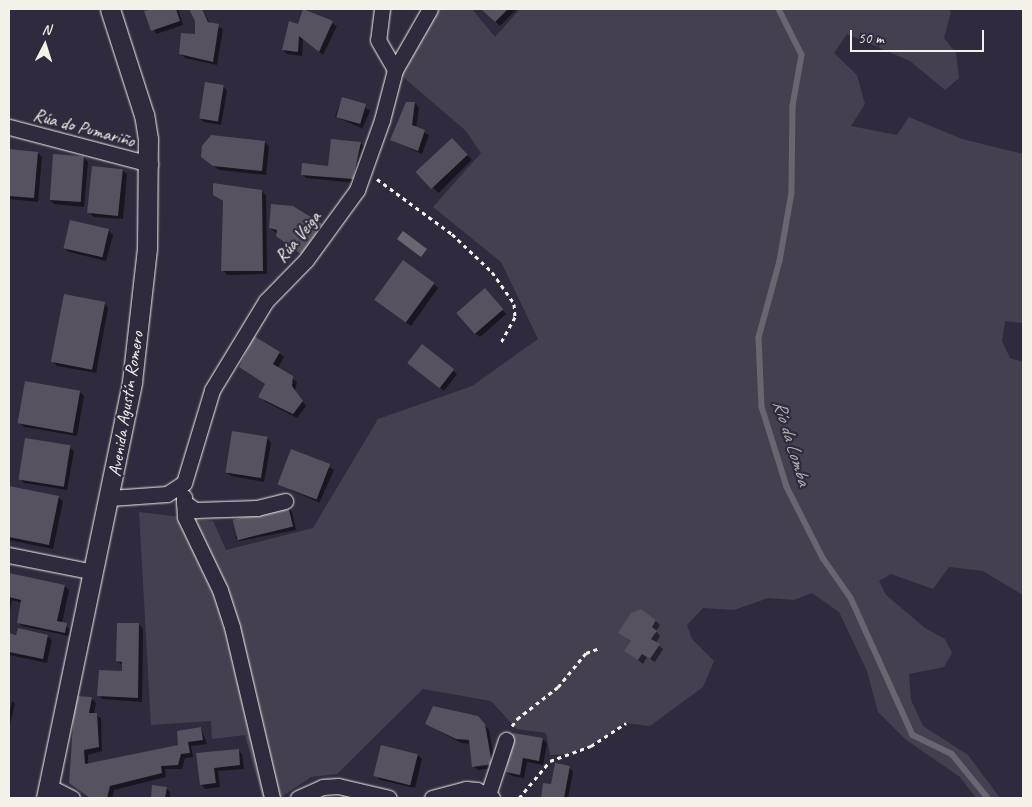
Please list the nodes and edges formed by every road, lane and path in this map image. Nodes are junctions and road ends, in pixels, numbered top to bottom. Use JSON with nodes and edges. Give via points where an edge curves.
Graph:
{"nodes":[{"id":1,"x":110,"y":9,"type":"edge"},
{"id":2,"x":382,"y":9,"type":"edge"},
{"id":3,"x":430,"y":9,"type":"edge"},
{"id":4,"x":395,"y":70,"type":"junction"},
{"id":5,"x":9,"y":127,"type":"edge"},
{"id":6,"x":150,"y":164,"type":"junction"},
{"id":7,"x":365,"y":170,"type":"junction"},
{"id":8,"x":500,"y":344,"type":"dead end"},
{"id":9,"x":184,"y":482,"type":"junction"},
{"id":10,"x":110,"y":498,"type":"junction"},
{"id":11,"x":284,"y":501,"type":"dead end"},
{"id":12,"x":184,"y":502,"type":"junction"},
{"id":13,"x":9,"y":555,"type":"edge"},
{"id":14,"x":94,"y":572,"type":"junction"},
{"id":15,"x":600,"y":648,"type":"dead end"},
{"id":16,"x":626,"y":723,"type":"dead end"},
{"id":17,"x":506,"y":740,"type":"joint"},
{"id":18,"x":47,"y":792,"type":"edge"},
{"id":19,"x":490,"y":797,"type":"edge"},
{"id":20,"x":72,"y":798,"type":"edge"},
{"id":21,"x":272,"y":798,"type":"edge"},
{"id":22,"x":298,"y":798,"type":"edge"},
{"id":23,"x":389,"y":798,"type":"edge"},
{"id":24,"x":432,"y":798,"type":"edge"},
{"id":25,"x":519,"y":798,"type":"edge"}],
"edges":[{"from":1,"to":6,"type":"street","name":"Avenida Agustín Romero","via":[[144,115]]},
{"from":2,"to":4,"type":"street","via":[[378,40]]},
{"from":3,"to":4,"type":"street","name":"Rúa Veiga"},
{"from":4,"to":7,"type":"street","name":"Rúa Veiga"},
{"from":5,"to":6,"type":"street","name":"Rúa do Pumariño"},
{"from":6,"to":10,"type":"street","name":"Avenida Agustín Romero","via":[[141,313],[132,382]]},
{"from":7,"to":8,"type":"path","via":[[452,234],[492,272],[514,304],[515,317]]},
{"from":7,"to":9,"type":"street","name":"Rúa Veiga","via":[[357,190],[306,260],[266,301],[212,390]]},
{"from":9,"to":10,"type":"street","via":[[167,494]]},
{"from":9,"to":12,"type":"street","name":"Rúa Veiga"},
{"from":10,"to":14,"type":"street","name":"Avenida Agustín Romero"},
{"from":11,"to":12,"type":"street","via":[[258,508],[222,511],[195,510]]},
{"from":12,"to":21,"type":"street","name":"Rúa Veiga","via":[[188,526],[220,590],[232,627]]},
{"from":13,"to":14,"type":"street"},
{"from":14,"to":18,"type":"street","name":"Avenida Agustín Romero"},
{"from":15,"to":17,"type":"path","via":[[586,653],[558,687],[517,718]]},
{"from":16,"to":25,"type":"path","via":[[590,746],[550,761]]},
{"from":17,"to":19,"type":"street"},
{"from":18,"to":20,"type":"street"},
{"from":19,"to":24,"type":"street","via":[[466,789]]},
{"from":22,"to":23,"type":"street","via":[[323,787],[338,786]]}]}
